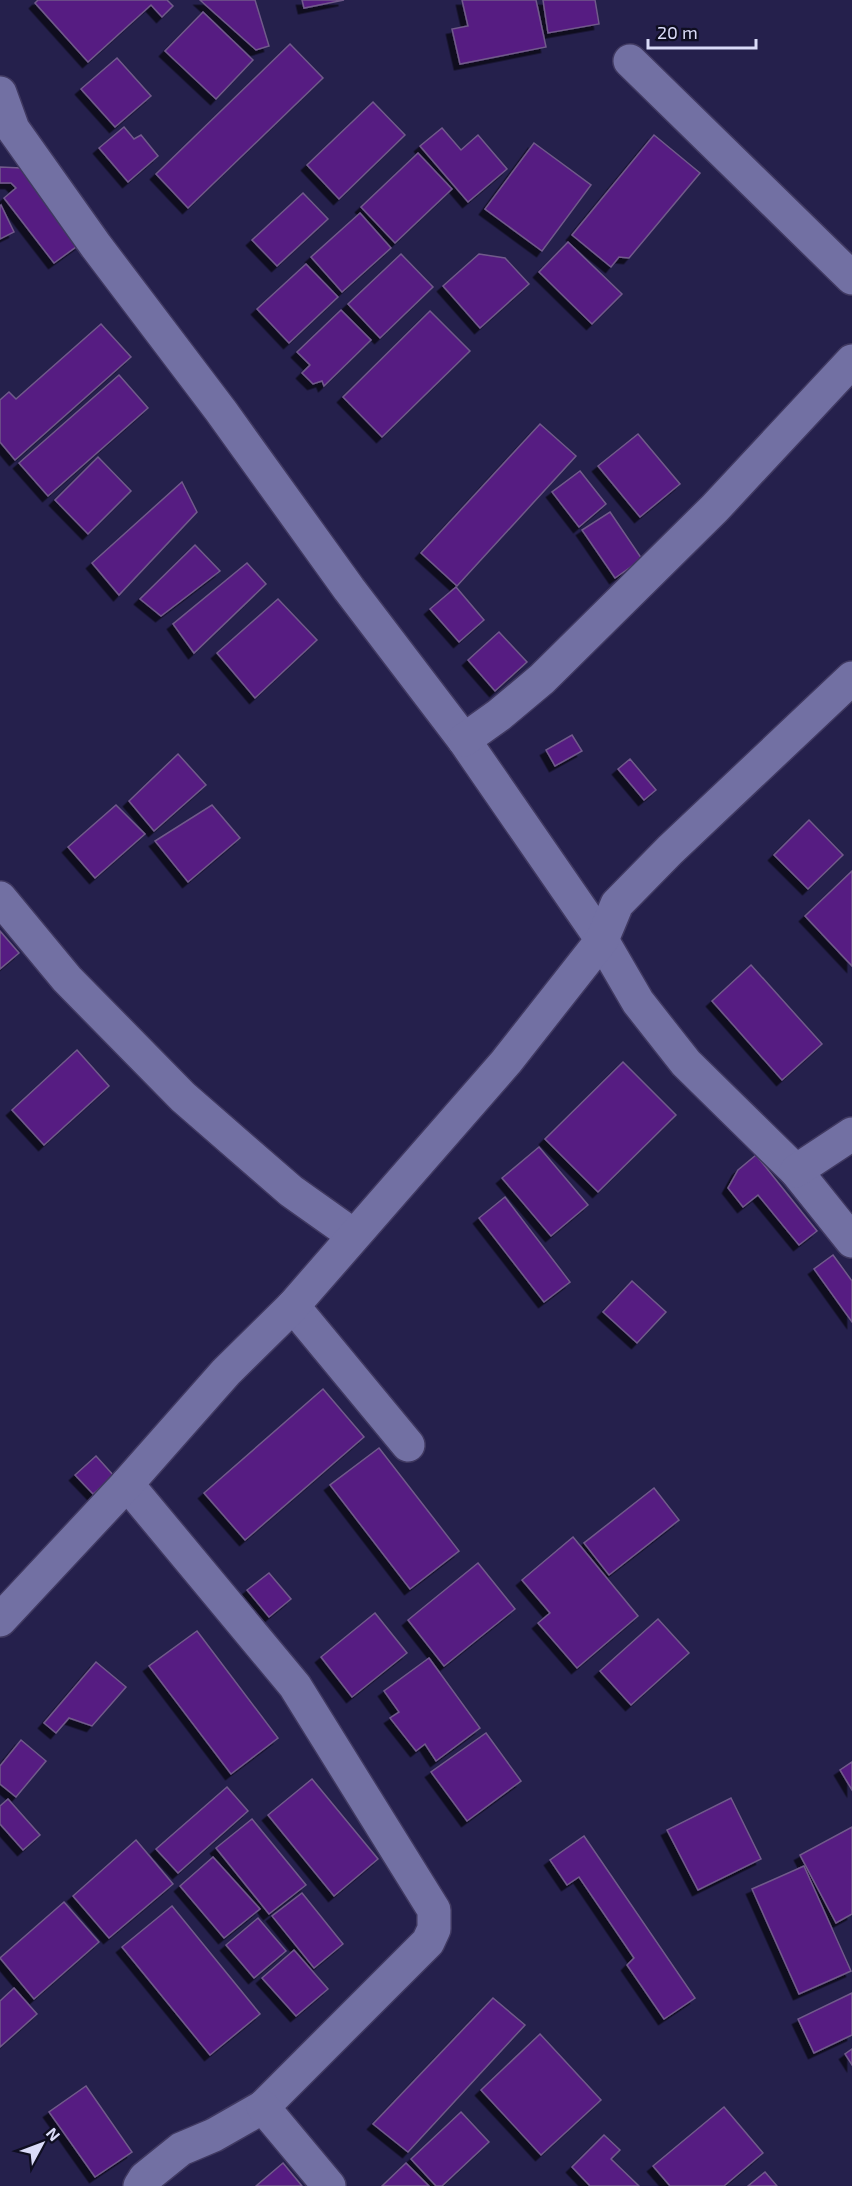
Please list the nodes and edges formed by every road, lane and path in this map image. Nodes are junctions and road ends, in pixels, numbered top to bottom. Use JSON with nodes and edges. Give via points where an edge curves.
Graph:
{"nodes":[{"id":1,"x":630,"y":61,"type":"dead end"},
{"id":2,"x":0,"y":93,"type":"edge"},
{"id":3,"x":6,"y":130,"type":"edge"},
{"id":4,"x":852,"y":278,"type":"edge"},
{"id":5,"x":852,"y":361,"type":"edge"},
{"id":6,"x":852,"y":678,"type":"edge"},
{"id":7,"x":464,"y":740,"type":"junction"},
{"id":8,"x":0,"y":898,"type":"edge"},
{"id":9,"x":602,"y":940,"type":"junction"},
{"id":10,"x":852,"y":1134,"type":"edge"},
{"id":11,"x":796,"y":1172,"type":"junction"},
{"id":12,"x":354,"y":1235,"type":"junction"},
{"id":13,"x":852,"y":1240,"type":"edge"},
{"id":14,"x":293,"y":1306,"type":"junction"},
{"id":15,"x":408,"y":1445,"type":"dead end"},
{"id":16,"x":127,"y":1484,"type":"junction"},
{"id":17,"x":0,"y":1620,"type":"edge"},
{"id":18,"x":263,"y":2107,"type":"junction"},
{"id":19,"x":140,"y":2186,"type":"edge"},
{"id":20,"x":329,"y":2186,"type":"edge"}],
"edges":[{"from":1,"to":4,"type":"street"},
{"from":2,"to":3,"type":"street"},
{"from":3,"to":7,"type":"street","via":[[221,411]]},
{"from":5,"to":7,"type":"street","via":[[715,508],[542,680]]},
{"from":6,"to":9,"type":"street","via":[[617,904]]},
{"from":7,"to":9,"type":"street"},
{"from":8,"to":12,"type":"street","via":[[67,980],[183,1097],[291,1191]]},
{"from":9,"to":11,"type":"street","via":[[639,1002],[686,1063]]},
{"from":9,"to":12,"type":"street","via":[[506,1062]]},
{"from":10,"to":11,"type":"street"},
{"from":11,"to":13,"type":"street"},
{"from":12,"to":14,"type":"street"},
{"from":14,"to":15,"type":"street"},
{"from":14,"to":16,"type":"street","via":[[226,1372]]},
{"from":16,"to":17,"type":"street"},
{"from":16,"to":18,"type":"street","via":[[295,1686],[434,1910],[434,1929],[428,1942]]},
{"from":18,"to":19,"type":"street","via":[[181,2149]]},
{"from":18,"to":20,"type":"street"}]}
